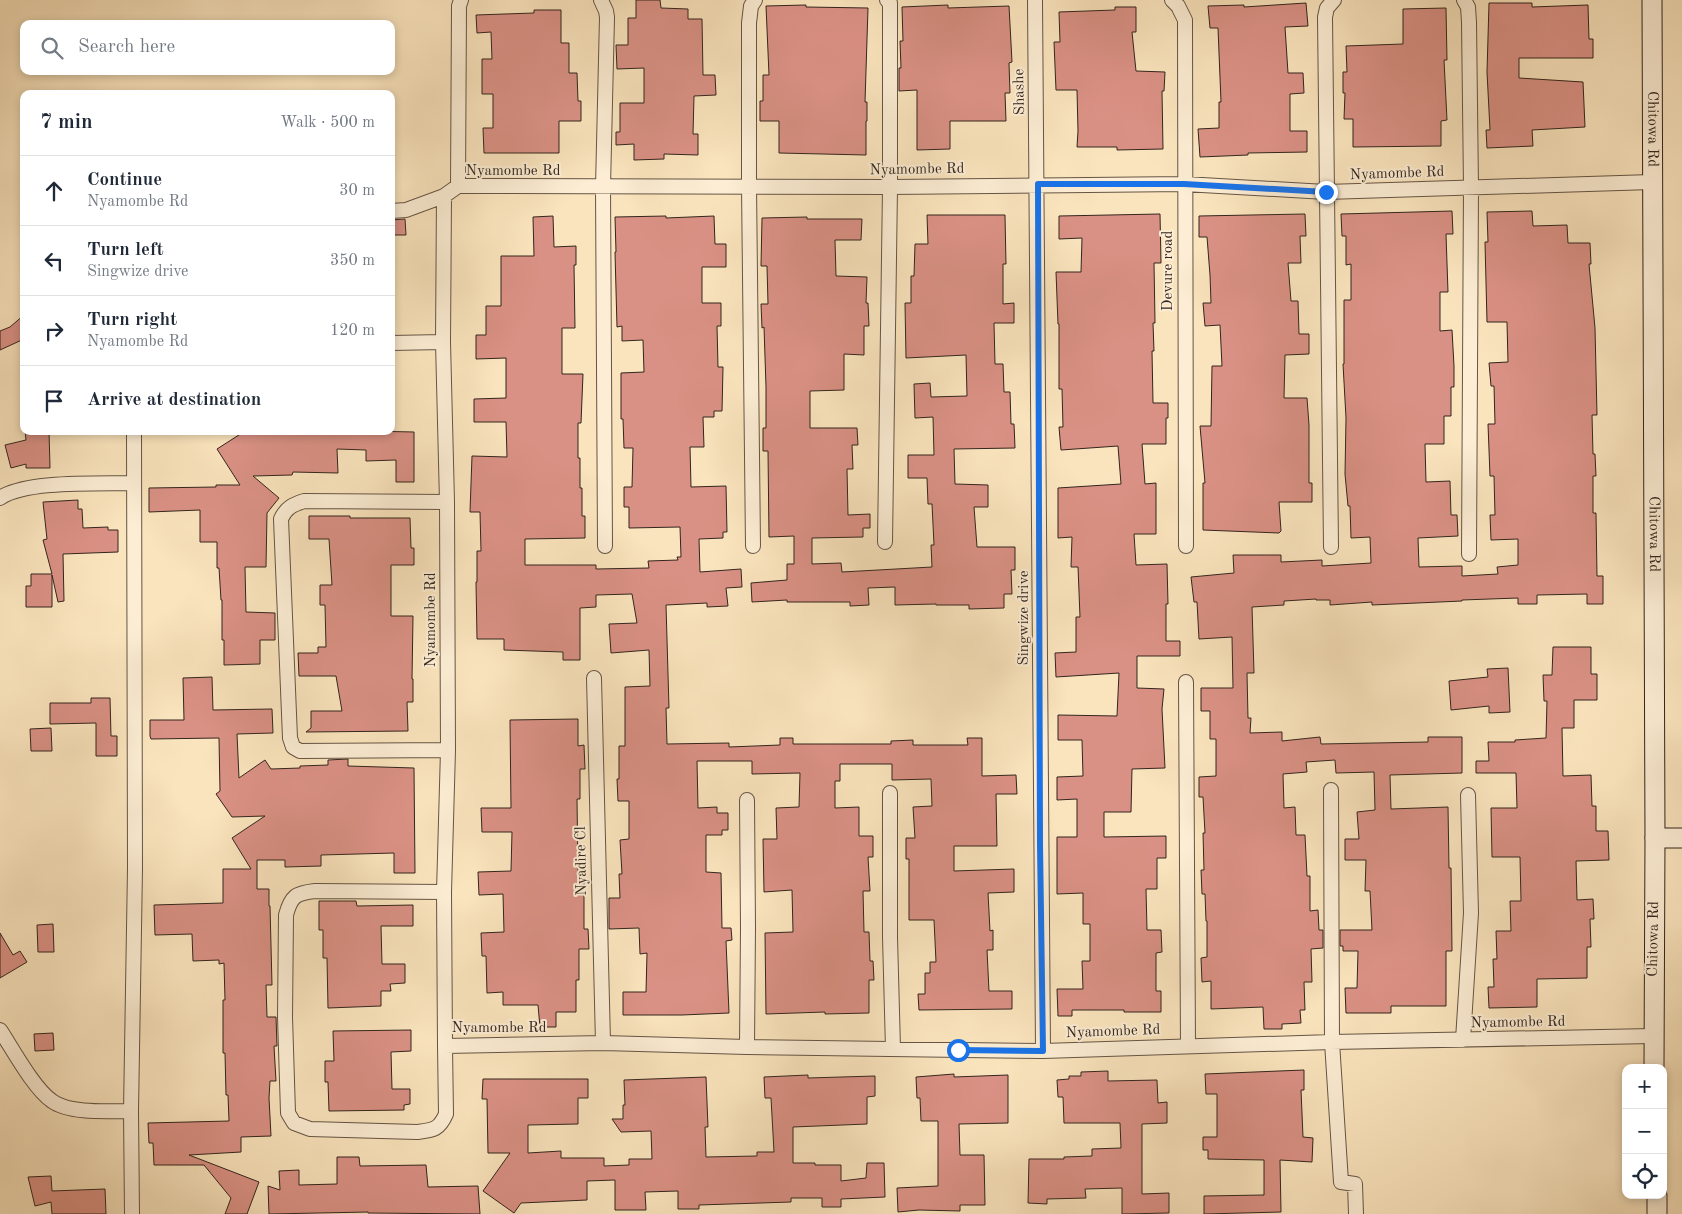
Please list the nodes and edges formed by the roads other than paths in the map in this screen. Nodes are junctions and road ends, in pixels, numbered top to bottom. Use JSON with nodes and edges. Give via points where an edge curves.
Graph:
{"nodes":[{"id":1,"x":461,"y":0,"type":"edge"},
{"id":2,"x":601,"y":0,"type":"edge"},
{"id":3,"x":755,"y":0,"type":"edge"},
{"id":4,"x":887,"y":0,"type":"edge"},
{"id":5,"x":1035,"y":0,"type":"edge"},
{"id":6,"x":1172,"y":0,"type":"edge"},
{"id":7,"x":1334,"y":0,"type":"edge"},
{"id":8,"x":1464,"y":0,"type":"edge"},
{"id":9,"x":1652,"y":0,"type":"edge"},
{"id":10,"x":1652,"y":182,"type":"junction"},
{"id":11,"x":1038,"y":184,"type":"junction"},
{"id":12,"x":1184,"y":184,"type":"junction"},
{"id":13,"x":458,"y":186,"type":"junction"},
{"id":14,"x":749,"y":186,"type":"junction"},
{"id":15,"x":603,"y":187,"type":"junction"},
{"id":16,"x":890,"y":187,"type":"junction"},
{"id":17,"x":1471,"y":187,"type":"junction"},
{"id":18,"x":1326,"y":192,"type":"junction"},
{"id":19,"x":444,"y":196,"type":"junction"},
{"id":20,"x":395,"y":211,"type":"edge"},
{"id":21,"x":443,"y":342,"type":"junction"},
{"id":22,"x":395,"y":344,"type":"edge"},
{"id":23,"x":134,"y":435,"type":"edge"},
{"id":24,"x":134,"y":483,"type":"junction"},
{"id":25,"x":0,"y":498,"type":"edge"},
{"id":26,"x":447,"y":502,"type":"junction"},
{"id":27,"x":885,"y":542,"type":"dead end"},
{"id":28,"x":605,"y":546,"type":"dead end"},
{"id":29,"x":753,"y":546,"type":"dead end"},
{"id":30,"x":1186,"y":546,"type":"dead end"},
{"id":31,"x":1331,"y":547,"type":"dead end"},
{"id":32,"x":1469,"y":554,"type":"dead end"},
{"id":33,"x":594,"y":678,"type":"dead end"},
{"id":34,"x":1186,"y":682,"type":"dead end"},
{"id":35,"x":448,"y":750,"type":"junction"},
{"id":36,"x":1331,"y":790,"type":"dead end"},
{"id":37,"x":890,"y":793,"type":"dead end"},
{"id":38,"x":1468,"y":795,"type":"dead end"},
{"id":39,"x":746,"y":800,"type":"dead end"},
{"id":40,"x":1655,"y":838,"type":"junction"},
{"id":41,"x":1682,"y":838,"type":"edge"},
{"id":42,"x":444,"y":892,"type":"junction"},
{"id":43,"x":0,"y":1030,"type":"edge"},
{"id":44,"x":1653,"y":1036,"type":"junction"},
{"id":45,"x":1463,"y":1040,"type":"junction"},
{"id":46,"x":1332,"y":1042,"type":"junction"},
{"id":47,"x":603,"y":1043,"type":"junction"},
{"id":48,"x":445,"y":1046,"type":"junction"},
{"id":49,"x":1188,"y":1046,"type":"junction"},
{"id":50,"x":747,"y":1047,"type":"junction"},
{"id":51,"x":893,"y":1049,"type":"junction"},
{"id":52,"x":1043,"y":1051,"type":"junction"},
{"id":53,"x":1654,"y":1064,"type":"edge"},
{"id":54,"x":131,"y":1111,"type":"junction"},
{"id":55,"x":1657,"y":1199,"type":"edge"},
{"id":56,"x":132,"y":1214,"type":"edge"},
{"id":57,"x":1356,"y":1214,"type":"edge"},
{"id":58,"x":1657,"y":1214,"type":"edge"}],
"edges":[{"from":1,"to":13,"type":"street"},
{"from":2,"to":15,"type":"street","via":[[607,17]]},
{"from":3,"to":14,"type":"street","via":[[749,23]]},
{"from":4,"to":16,"type":"street","via":[[890,3]]},
{"from":5,"to":11,"type":"street","name":"Shashe"},
{"from":6,"to":12,"type":"street","name":"Devure road","via":[[1185,20]]},
{"from":7,"to":18,"type":"street","via":[[1325,17]]},
{"from":8,"to":17,"type":"street","via":[[1470,22]]},
{"from":9,"to":10,"type":"street","name":"Chitowa Rd"},
{"from":10,"to":17,"type":"street","name":"Nyamombe Rd"},
{"from":10,"to":40,"type":"street","name":"Chitowa Rd"},
{"from":11,"to":12,"type":"street","name":"Nyamombe Rd"},
{"from":11,"to":16,"type":"street","name":"Nyamombe Rd"},
{"from":11,"to":52,"type":"street","name":"Singwize drive"},
{"from":12,"to":18,"type":"street","name":"Nyamombe Rd"},
{"from":12,"to":30,"type":"street","name":"Devure road"},
{"from":13,"to":15,"type":"street","name":"Nyamombe Rd"},
{"from":13,"to":19,"type":"street","name":"Nyamombe Rd"},
{"from":14,"to":15,"type":"street","name":"Nyamombe Rd"},
{"from":14,"to":16,"type":"street","name":"Nyamombe Rd"},
{"from":14,"to":29,"type":"street"},
{"from":15,"to":28,"type":"street"},
{"from":16,"to":27,"type":"street"},
{"from":17,"to":18,"type":"street","name":"Nyamombe Rd"},
{"from":17,"to":32,"type":"street"},
{"from":18,"to":31,"type":"street"},
{"from":19,"to":20,"type":"street"},
{"from":19,"to":21,"type":"street","name":"Nyamombe Rd"},
{"from":21,"to":22,"type":"street"},
{"from":21,"to":26,"type":"street","name":"Nyamombe Rd"},
{"from":23,"to":24,"type":"street"},
{"from":24,"to":25,"type":"street","via":[[44,486]]},
{"from":24,"to":54,"type":"street","via":[[135,868]]},
{"from":26,"to":35,"type":"street","name":"Nyamombe Rd"},
{"from":26,"to":35,"type":"street","via":[[304,501],[285,510],[282,519],[290,738],[293,746],[300,751]]},
{"from":33,"to":47,"type":"street","name":"Nyadire Cl"},
{"from":34,"to":49,"type":"street"},
{"from":35,"to":42,"type":"street","name":"Nyamombe Rd"},
{"from":36,"to":46,"type":"street"},
{"from":37,"to":51,"type":"street"},
{"from":38,"to":45,"type":"street","via":[[1471,914]]},
{"from":39,"to":50,"type":"street"},
{"from":40,"to":41,"type":"street"},
{"from":40,"to":44,"type":"street","name":"Chitowa Rd"},
{"from":42,"to":48,"type":"street","name":"Nyamombe Rd"},
{"from":42,"to":48,"type":"street","via":[[315,891],[300,892],[290,901],[286,915],[285,1017],[288,1113],[294,1123],[310,1129],[433,1130],[442,1124],[446,1114]]},
{"from":43,"to":54,"type":"street","via":[[41,1092],[52,1102],[86,1110]]},
{"from":44,"to":45,"type":"street","name":"Nyamombe Rd"},
{"from":44,"to":53,"type":"street","name":"Chitowa Rd"},
{"from":45,"to":46,"type":"street","name":"Nyamombe Rd"},
{"from":46,"to":49,"type":"street","name":"Nyamombe Rd"},
{"from":46,"to":57,"type":"street","via":[[1341,1182],[1355,1184]]},
{"from":47,"to":48,"type":"street","name":"Nyamombe Rd"},
{"from":47,"to":50,"type":"street","name":"Nyamombe Rd"},
{"from":49,"to":52,"type":"street","name":"Nyamombe Rd"},
{"from":50,"to":51,"type":"street","name":"Nyamombe Rd"},
{"from":51,"to":52,"type":"street","name":"Nyamombe Rd"},
{"from":54,"to":56,"type":"street"},
{"from":55,"to":58,"type":"street"}]}
